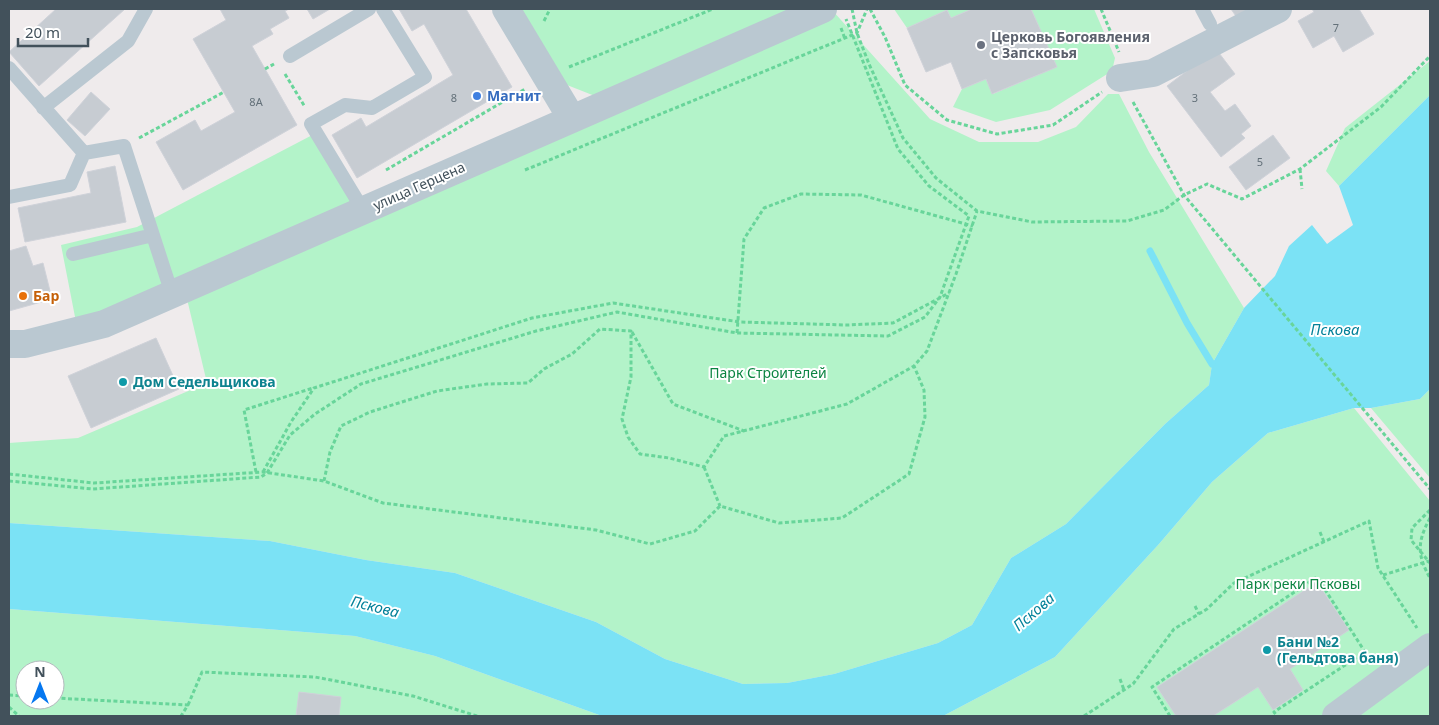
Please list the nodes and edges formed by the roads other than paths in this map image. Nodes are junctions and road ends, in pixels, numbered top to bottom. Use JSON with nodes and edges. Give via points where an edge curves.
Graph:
{"nodes":[{"id":1,"x":146,"y":9,"type":"edge"},
{"id":2,"x":369,"y":9,"type":"edge"},
{"id":3,"x":383,"y":9,"type":"edge"},
{"id":4,"x":506,"y":9,"type":"edge"},
{"id":5,"x":1202,"y":9,"type":"edge"},
{"id":6,"x":1278,"y":9,"type":"edge"},
{"id":7,"x":834,"y":13,"type":"edge"},
{"id":8,"x":1210,"y":24,"type":"dead end"},
{"id":9,"x":290,"y":56,"type":"dead end"},
{"id":10,"x":9,"y":68,"type":"edge"},
{"id":11,"x":1120,"y":78,"type":"road end"},
{"id":12,"x":43,"y":108,"type":"junction"},
{"id":13,"x":572,"y":119,"type":"junction"},
{"id":14,"x":84,"y":153,"type":"junction"},
{"id":15,"x":9,"y":197,"type":"edge"},
{"id":16,"x":363,"y":210,"type":"junction"},
{"id":17,"x":153,"y":236,"type":"junction"},
{"id":18,"x":73,"y":254,"type":"dead end"},
{"id":19,"x":172,"y":294,"type":"junction"},
{"id":20,"x":9,"y":344,"type":"edge"},
{"id":21,"x":1430,"y":647,"type":"edge"},
{"id":22,"x":1336,"y":716,"type":"edge"}],
"edges":[{"from":1,"to":12,"type":"lane","via":[[128,41]]},
{"from":2,"to":9,"type":"lane"},
{"from":3,"to":16,"type":"lane","via":[[424,77],[372,108],[345,105],[311,124]]},
{"from":4,"to":13,"type":"street"},
{"from":5,"to":8,"type":"lane"},
{"from":6,"to":11,"type":"street","via":[[1153,73]]},
{"from":7,"to":13,"type":"street","name":"улица Герцена"},
{"from":10,"to":12,"type":"lane"},
{"from":12,"to":14,"type":"lane"},
{"from":13,"to":16,"type":"street","name":"улица Герцена"},
{"from":14,"to":15,"type":"lane","via":[[70,185]]},
{"from":14,"to":17,"type":"lane","via":[[124,146]]},
{"from":16,"to":19,"type":"street","name":"улица Герцена"},
{"from":17,"to":18,"type":"lane"},
{"from":17,"to":19,"type":"lane"},
{"from":19,"to":20,"type":"street","name":"улица Герцена","via":[[104,324],[25,344]]},
{"from":21,"to":22,"type":"street"}]}
